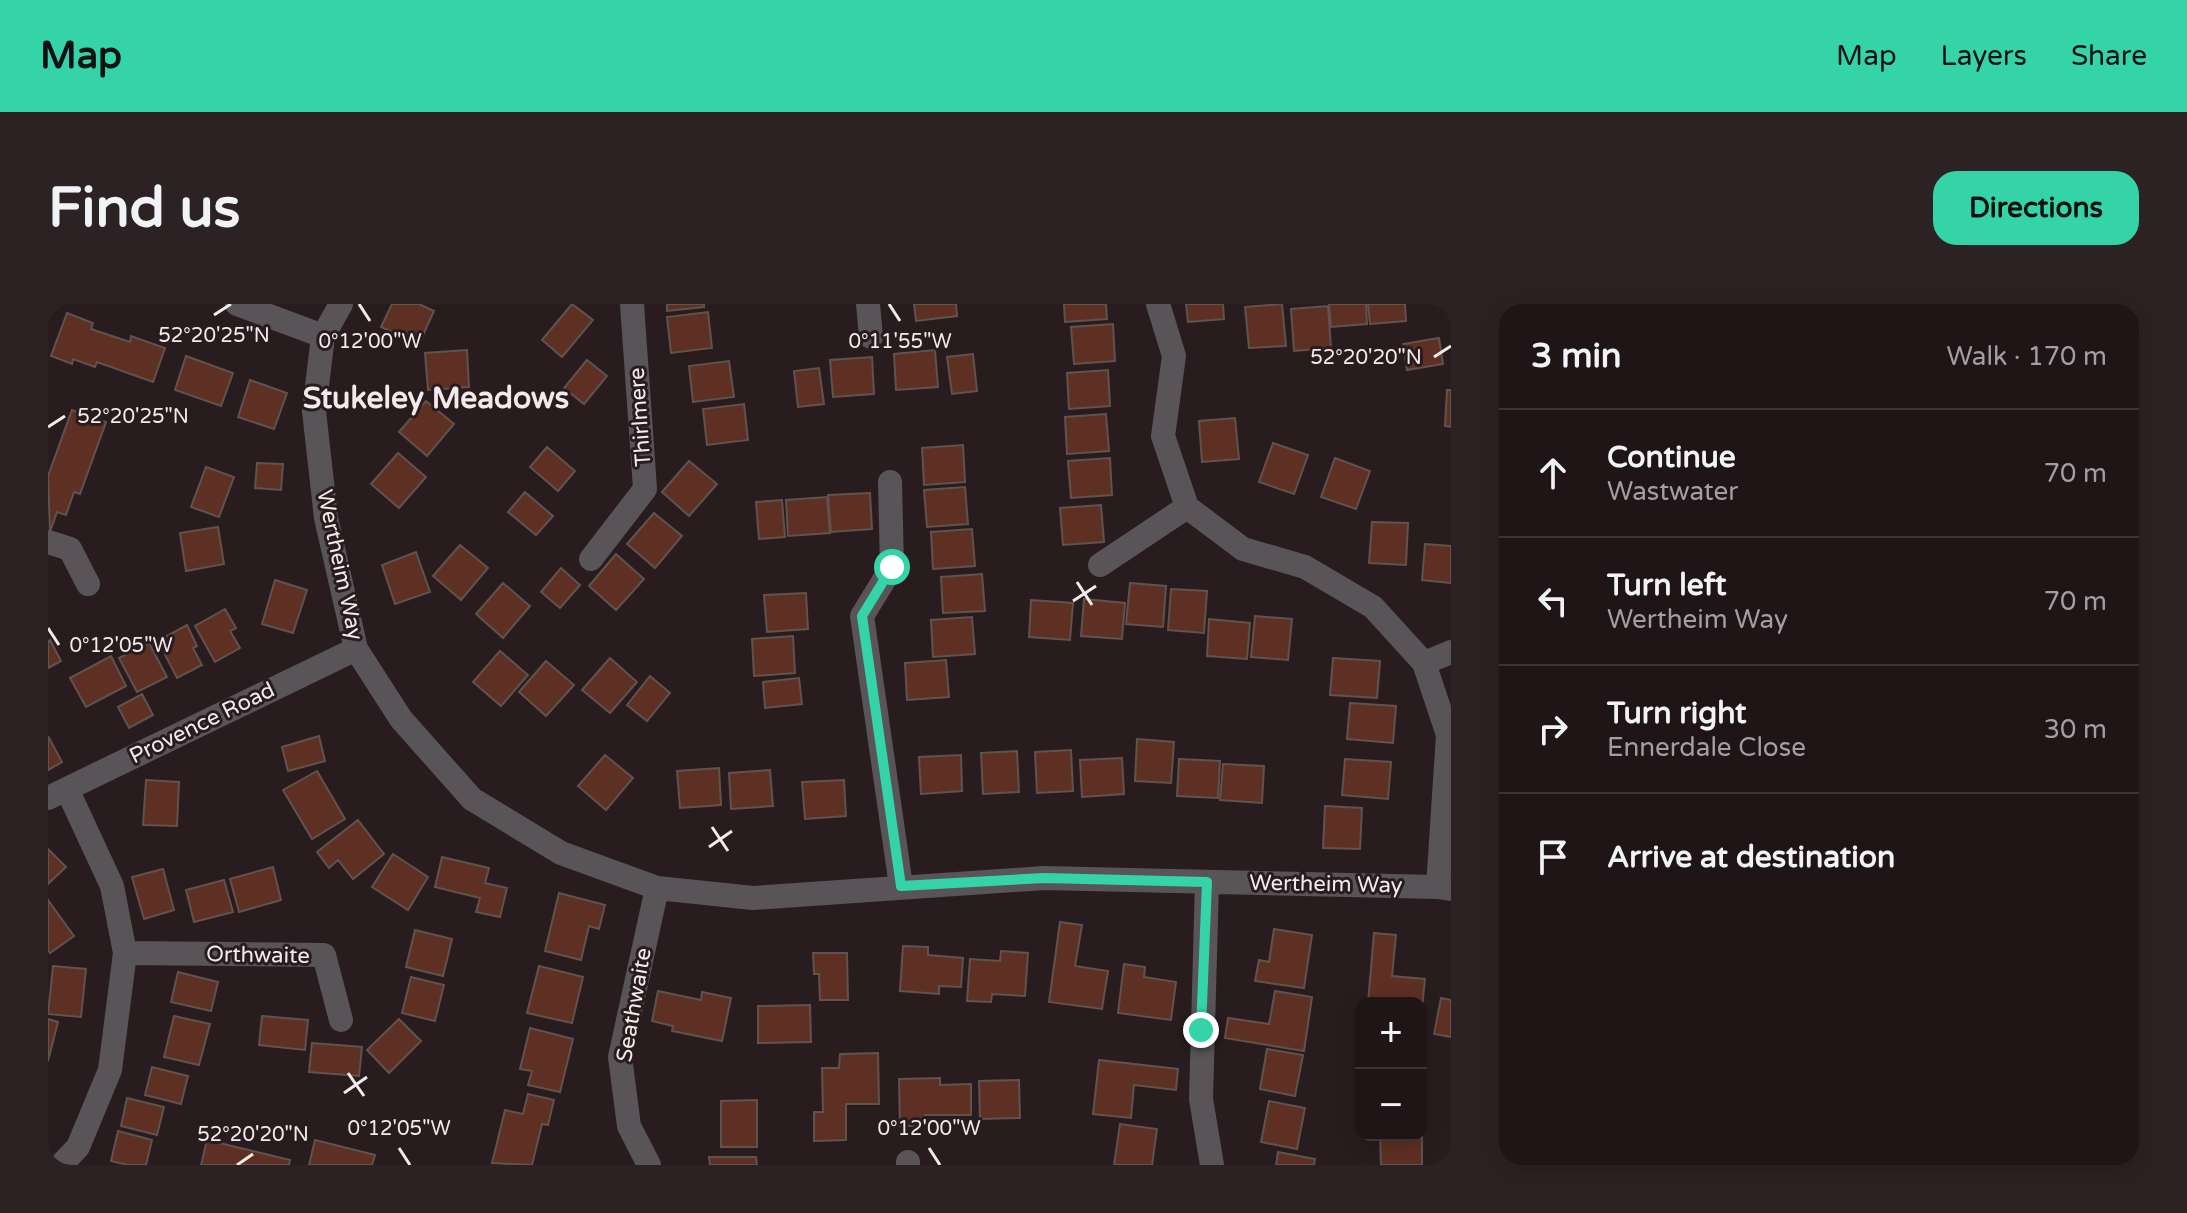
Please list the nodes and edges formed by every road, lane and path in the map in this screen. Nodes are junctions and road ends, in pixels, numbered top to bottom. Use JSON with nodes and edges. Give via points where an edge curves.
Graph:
{"nodes":[{"id":1,"x":237,"y":304,"type":"edge"},
{"id":2,"x":341,"y":304,"type":"edge"},
{"id":3,"x":632,"y":304,"type":"edge"},
{"id":4,"x":868,"y":304,"type":"edge"},
{"id":5,"x":1158,"y":304,"type":"edge"},
{"id":6,"x":323,"y":336,"type":"junction"},
{"id":7,"x":871,"y":337,"type":"dead end"},
{"id":8,"x":890,"y":482,"type":"dead end"},
{"id":9,"x":1187,"y":507,"type":"junction"},
{"id":10,"x":48,"y":542,"type":"edge"},
{"id":11,"x":591,"y":559,"type":"dead end"},
{"id":12,"x":1100,"y":565,"type":"dead end"},
{"id":13,"x":88,"y":584,"type":"dead end"},
{"id":14,"x":356,"y":649,"type":"junction"},
{"id":15,"x":1451,"y":652,"type":"edge"},
{"id":16,"x":1424,"y":663,"type":"junction"},
{"id":17,"x":57,"y":793,"type":"edge"},
{"id":18,"x":1207,"y":882,"type":"junction"},
{"id":19,"x":901,"y":886,"type":"junction"},
{"id":20,"x":657,"y":888,"type":"junction"},
{"id":21,"x":1444,"y":888,"type":"edge"},
{"id":22,"x":125,"y":953,"type":"junction"},
{"id":23,"x":341,"y":1020,"type":"dead end"},
{"id":24,"x":61,"y":1165,"type":"edge"},
{"id":25,"x":649,"y":1165,"type":"edge"},
{"id":26,"x":1212,"y":1165,"type":"edge"}],
"edges":[{"from":1,"to":6,"type":"street"},
{"from":2,"to":6,"type":"street","name":"Wertheim Way"},
{"from":3,"to":11,"type":"street","name":"Thirlmere","via":[[645,489]]},
{"from":4,"to":7,"type":"street"},
{"from":5,"to":9,"type":"street","via":[[1174,356],[1163,436]]},
{"from":6,"to":14,"type":"street","name":"Wertheim Way","via":[[314,411],[326,518]]},
{"from":8,"to":19,"type":"street","via":[[892,567],[862,616]]},
{"from":9,"to":12,"type":"street"},
{"from":9,"to":16,"type":"street","via":[[1243,549],[1305,567],[1373,607]]},
{"from":10,"to":13,"type":"street","via":[[70,549]]},
{"from":14,"to":17,"type":"street","name":"Provence Road"},
{"from":14,"to":20,"type":"street","name":"Wertheim Way","via":[[401,719],[472,799],[561,853]]},
{"from":15,"to":16,"type":"street"},
{"from":16,"to":21,"type":"street","via":[[1448,735]]},
{"from":17,"to":22,"type":"street","via":[[112,886]]},
{"from":18,"to":19,"type":"street","name":"Wertheim Way","via":[[1044,878]]},
{"from":18,"to":21,"type":"street","name":"Wertheim Way"},
{"from":18,"to":26,"type":"street","via":[[1201,1099]]},
{"from":19,"to":20,"type":"street","name":"Wertheim Way","via":[[753,898]]},
{"from":20,"to":25,"type":"street","name":"Seathwaite","via":[[620,1057],[629,1126]]},
{"from":22,"to":23,"type":"street","name":"Orthwaite","via":[[324,955]]},
{"from":22,"to":24,"type":"street","via":[[110,1070],[78,1147]]}]}
